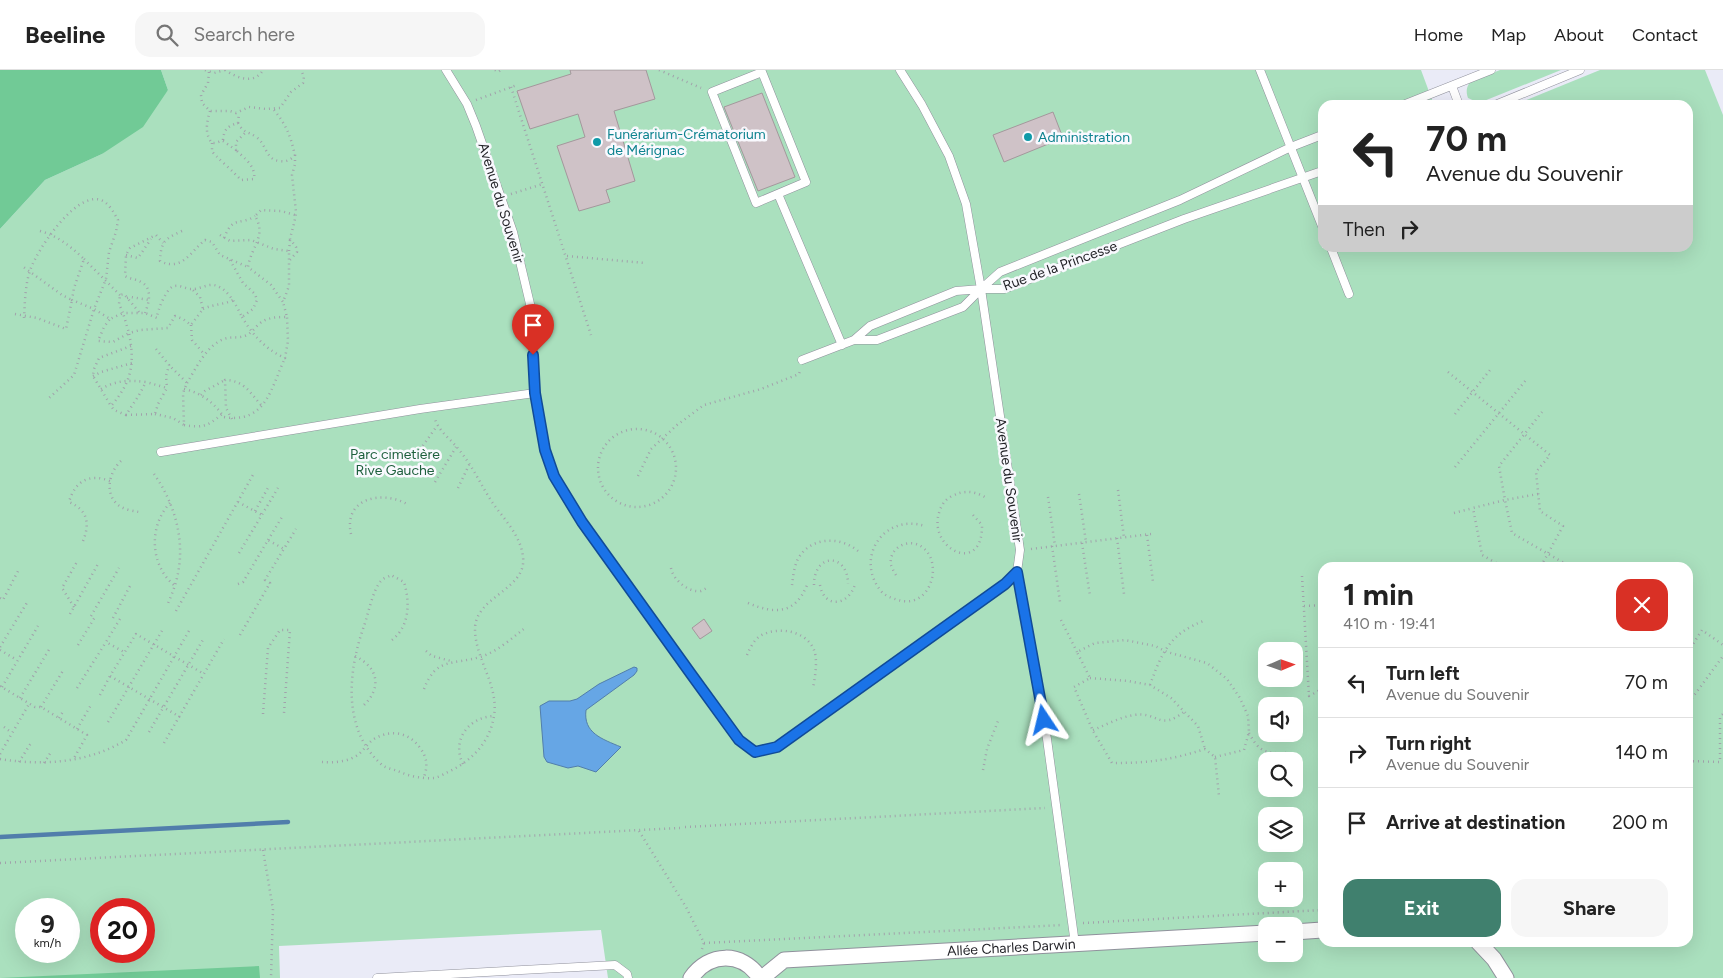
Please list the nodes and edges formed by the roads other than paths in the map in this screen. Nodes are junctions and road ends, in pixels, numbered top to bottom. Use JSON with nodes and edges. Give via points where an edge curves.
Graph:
{"nodes":[{"id":1,"x":446,"y":70,"type":"edge"},
{"id":2,"x":900,"y":70,"type":"edge"},
{"id":3,"x":1260,"y":70,"type":"edge"},
{"id":4,"x":1491,"y":70,"type":"edge"},
{"id":5,"x":1580,"y":70,"type":"edge"},
{"id":6,"x":1452,"y":86,"type":"junction"},
{"id":7,"x":1416,"y":100,"type":"edge"},
{"id":8,"x":1457,"y":100,"type":"edge"},
{"id":9,"x":1507,"y":100,"type":"edge"},
{"id":10,"x":1318,"y":137,"type":"edge"},
{"id":11,"x":1291,"y":147,"type":"junction"},
{"id":12,"x":1318,"y":173,"type":"edge"},
{"id":13,"x":1304,"y":178,"type":"junction"},
{"id":14,"x":778,"y":194,"type":"junction"},
{"id":15,"x":1318,"y":215,"type":"edge"},
{"id":16,"x":1333,"y":252,"type":"edge"},
{"id":17,"x":981,"y":289,"type":"junction"},
{"id":18,"x":1349,"y":294,"type":"dead end"},
{"id":19,"x":854,"y":340,"type":"junction"},
{"id":20,"x":842,"y":345,"type":"junction"},
{"id":21,"x":802,"y":360,"type":"road end"},
{"id":22,"x":535,"y":393,"type":"junction"},
{"id":23,"x":161,"y":452,"type":"dead end"},
{"id":24,"x":1017,"y":572,"type":"junction"},
{"id":25,"x":1318,"y":930,"type":"edge"},
{"id":26,"x":1303,"y":931,"type":"edge"},
{"id":27,"x":1258,"y":933,"type":"edge"},
{"id":28,"x":1074,"y":944,"type":"junction"},
{"id":29,"x":1483,"y":947,"type":"edge"},
{"id":30,"x":495,"y":975,"type":"edge"},
{"id":31,"x":377,"y":978,"type":"edge"},
{"id":32,"x":628,"y":978,"type":"edge"},
{"id":33,"x":691,"y":978,"type":"edge"},
{"id":34,"x":761,"y":978,"type":"edge"},
{"id":35,"x":1506,"y":978,"type":"edge"}],
"edges":[{"from":1,"to":22,"type":"lane","name":"Avenue du Souvenir","via":[[467,104],[513,232],[531,308]]},
{"from":2,"to":17,"type":"lane","name":"Avenue du Souvenir","via":[[949,156],[966,204]]},
{"from":3,"to":11,"type":"lane"},
{"from":4,"to":6,"type":"lane"},
{"from":5,"to":9,"type":"lane"},
{"from":6,"to":7,"type":"lane"},
{"from":6,"to":8,"type":"lane"},
{"from":10,"to":11,"type":"lane","name":"Rue de la Princesse"},
{"from":11,"to":13,"type":"lane"},
{"from":11,"to":17,"type":"lane","name":"Rue de la Princesse","via":[[1180,200],[1000,272]]},
{"from":12,"to":13,"type":"lane","name":"Rue de la Princesse"},
{"from":13,"to":15,"type":"lane"},
{"from":13,"to":17,"type":"lane","name":"Rue de la Princesse","via":[[1184,219],[1004,289]]},
{"from":14,"to":14,"type":"lane","via":[[756,203],[712,92],[762,72],[806,182]]},
{"from":14,"to":20,"type":"lane"},
{"from":16,"to":18,"type":"lane"},
{"from":17,"to":19,"type":"lane","via":[[956,291],[870,326]]},
{"from":17,"to":19,"type":"lane","via":[[963,307],[877,340]]},
{"from":17,"to":24,"type":"lane","name":"Avenue du Souvenir","via":[[1020,550]]},
{"from":19,"to":20,"type":"lane"},
{"from":20,"to":21,"type":"lane"},
{"from":22,"to":23,"type":"lane"},
{"from":22,"to":24,"type":"lane","name":"Avenue du Souvenir","via":[[545,450],[554,476],[582,522],[739,740],[755,752],[777,747],[1005,584]]},
{"from":24,"to":28,"type":"lane","via":[[1047,740]]},
{"from":25,"to":26,"type":"street"},
{"from":27,"to":28,"type":"street","name":"Allée Charles Darwin"},
{"from":28,"to":34,"type":"street","name":"Allée Charles Darwin","via":[[784,960]]},
{"from":29,"to":35,"type":"street"},
{"from":30,"to":31,"type":"lane"},
{"from":30,"to":32,"type":"lane","via":[[615,965]]},
{"from":33,"to":34,"type":"street","via":[[709,961],[723,958],[745,963]]}]}
